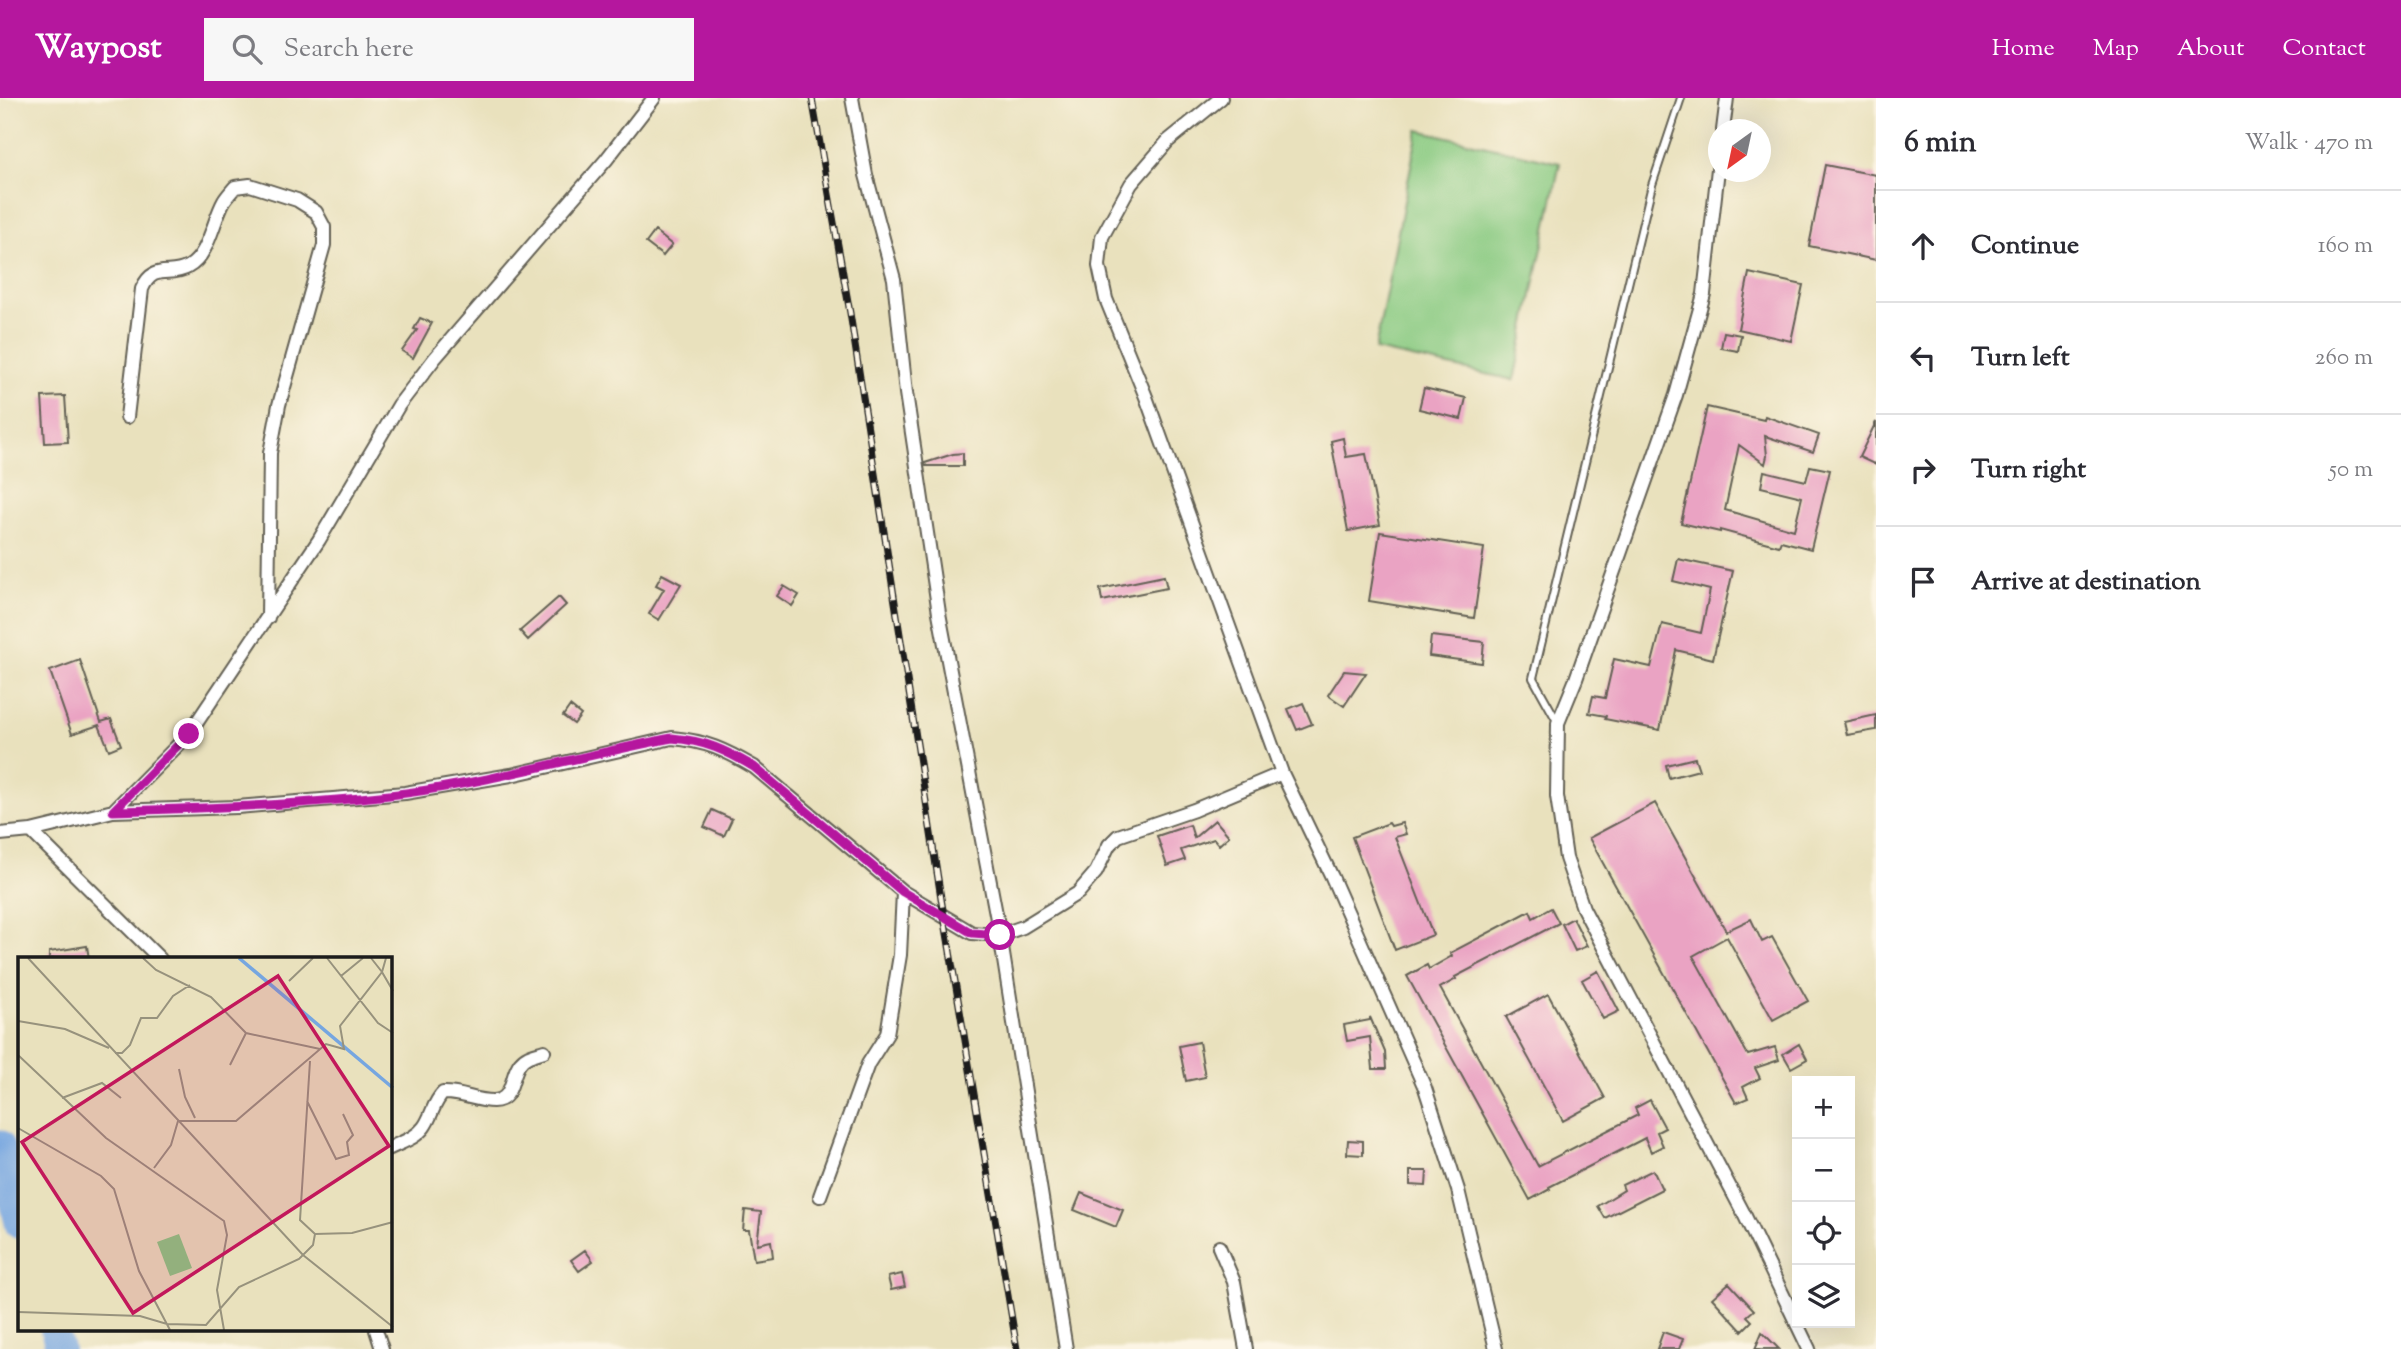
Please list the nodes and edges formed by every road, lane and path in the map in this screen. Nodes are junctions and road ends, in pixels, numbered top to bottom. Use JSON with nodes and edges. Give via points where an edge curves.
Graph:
{"nodes":[{"id":1,"x":654,"y":98,"type":"edge"},
{"id":2,"x":852,"y":98,"type":"edge"},
{"id":3,"x":1221,"y":98,"type":"edge"},
{"id":4,"x":1681,"y":98,"type":"edge"},
{"id":5,"x":1727,"y":98,"type":"edge"},
{"id":6,"x":1724,"y":119,"type":"edge"},
{"id":7,"x":1717,"y":182,"type":"edge"},
{"id":8,"x":127,"y":416,"type":"dead end"},
{"id":9,"x":268,"y":618,"type":"junction"},
{"id":10,"x":1558,"y":723,"type":"junction"},
{"id":11,"x":1282,"y":773,"type":"junction"},
{"id":12,"x":113,"y":811,"type":"junction"},
{"id":13,"x":31,"y":831,"type":"junction"},
{"id":14,"x":0,"y":834,"type":"edge"},
{"id":15,"x":903,"y":892,"type":"junction"},
{"id":16,"x":1000,"y":935,"type":"junction"},
{"id":17,"x":158,"y":957,"type":"edge"},
{"id":18,"x":544,"y":1051,"type":"dead end"},
{"id":19,"x":392,"y":1147,"type":"edge"},
{"id":20,"x":820,"y":1196,"type":"dead end"},
{"id":21,"x":1219,"y":1247,"type":"dead end"},
{"id":22,"x":377,"y":1332,"type":"edge"},
{"id":23,"x":382,"y":1349,"type":"edge"},
{"id":24,"x":1066,"y":1349,"type":"edge"},
{"id":25,"x":1245,"y":1349,"type":"edge"},
{"id":26,"x":1496,"y":1349,"type":"edge"},
{"id":27,"x":1809,"y":1349,"type":"edge"}],
"edges":[{"from":1,"to":9,"type":"street","via":[[399,405]]},
{"from":2,"to":16,"type":"street","via":[[866,175],[894,279],[939,612]]},
{"from":3,"to":11,"type":"street","via":[[1168,141],[1131,184],[1102,237],[1099,266],[1106,299]]},
{"from":4,"to":10,"type":"lane","via":[[1652,185],[1533,678]]},
{"from":5,"to":6,"type":"street"},
{"from":7,"to":10,"type":"street","via":[[1704,294],[1676,395]]},
{"from":8,"to":9,"type":"street","via":[[142,289],[147,279],[155,273],[187,268],[199,258],[235,187],[250,185],[297,200],[316,212],[324,227],[324,244],[270,453]]},
{"from":9,"to":12,"type":"street","via":[[189,734]]},
{"from":10,"to":27,"type":"street","via":[[1557,796],[1566,858],[1583,908],[1744,1214]]},
{"from":11,"to":16,"type":"street","via":[[1118,836],[1078,893],[1023,927]]},
{"from":11,"to":26,"type":"street","via":[[1426,1088],[1458,1190]]},
{"from":12,"to":13,"type":"street"},
{"from":12,"to":15,"type":"street","via":[[237,807],[405,793],[511,775],[672,738],[699,741],[754,767]]},
{"from":13,"to":14,"type":"street"},
{"from":13,"to":17,"type":"street"},
{"from":15,"to":16,"type":"street","via":[[972,933]]},
{"from":15,"to":20,"type":"street","via":[[900,956],[887,1034],[868,1064]]},
{"from":16,"to":24,"type":"street"},
{"from":18,"to":19,"type":"street","via":[[520,1063],[505,1097],[495,1101],[443,1093],[425,1126]]},
{"from":21,"to":25,"type":"street","via":[[1234,1282]]},
{"from":22,"to":23,"type":"street"}]}
